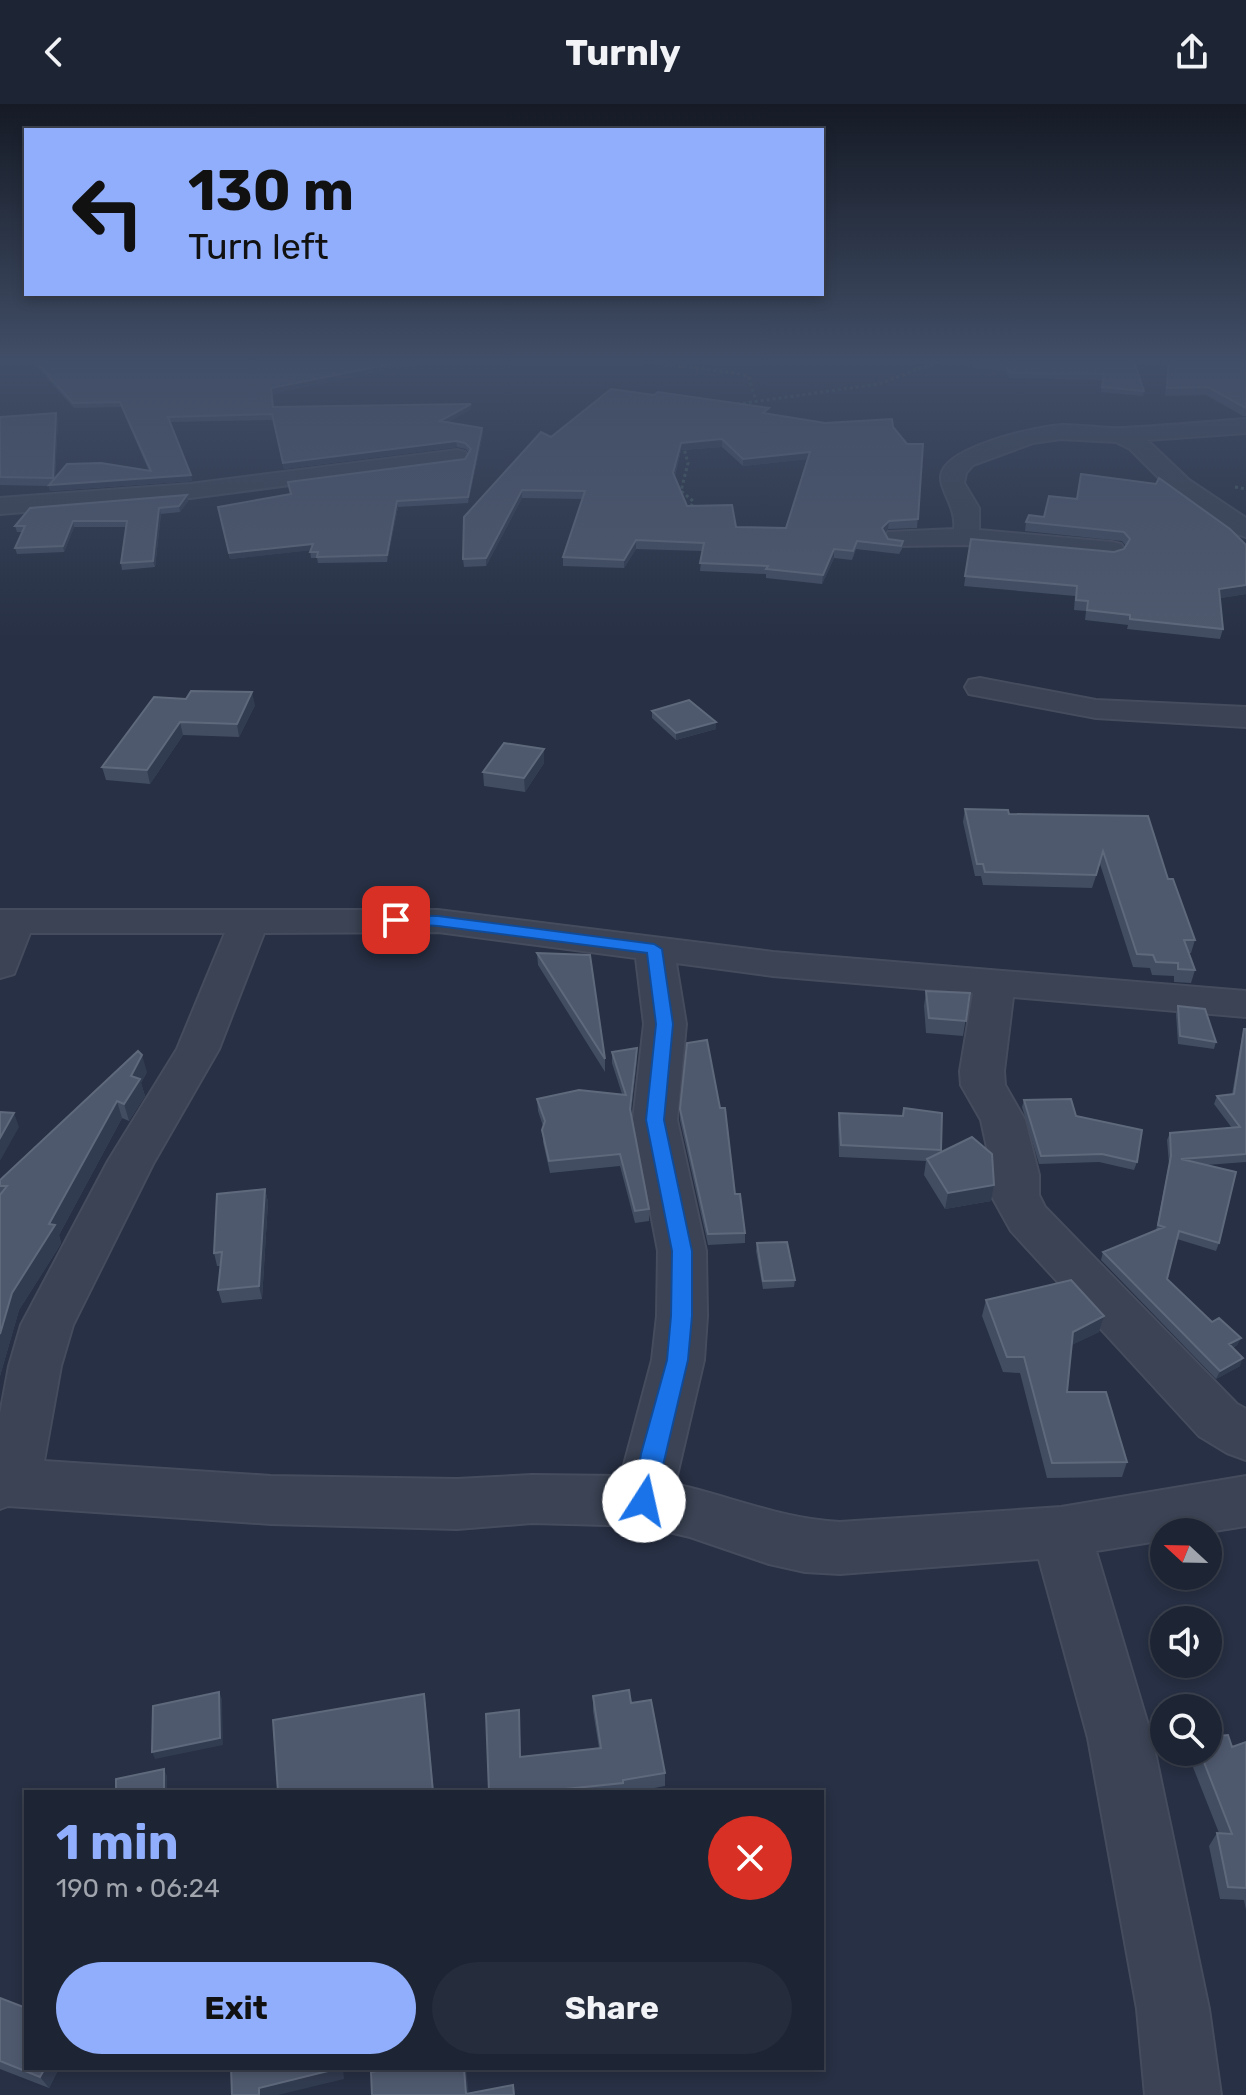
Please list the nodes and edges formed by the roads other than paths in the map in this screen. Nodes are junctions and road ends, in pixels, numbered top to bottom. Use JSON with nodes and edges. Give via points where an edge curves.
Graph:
{"nodes":[{"id":1,"x":982,"y":454,"type":"edge"},
{"id":2,"x":1148,"y":454,"type":"edge"},
{"id":3,"x":457,"y":457,"type":"edge"},
{"id":4,"x":0,"y":506,"type":"edge"},
{"id":5,"x":1246,"y":529,"type":"edge"},
{"id":6,"x":965,"y":537,"type":"junction"},
{"id":7,"x":897,"y":538,"type":"edge"},
{"id":8,"x":1112,"y":550,"type":"edge"},
{"id":9,"x":980,"y":687,"type":"dead end"},
{"id":10,"x":1246,"y":717,"type":"edge"},
{"id":11,"x":249,"y":921,"type":"junction"},
{"id":12,"x":8,"y":922,"type":"edge"},
{"id":13,"x":654,"y":949,"type":"junction"},
{"id":14,"x":0,"y":966,"type":"edge"},
{"id":15,"x":995,"y":982,"type":"junction"},
{"id":16,"x":1246,"y":1004,"type":"edge"},
{"id":17,"x":1246,"y":1437,"type":"edge"},
{"id":18,"x":1,"y":1483,"type":"edge"},
{"id":19,"x":644,"y":1501,"type":"junction"},
{"id":20,"x":1246,"y":1501,"type":"edge"},
{"id":21,"x":1061,"y":1532,"type":"junction"},
{"id":22,"x":1183,"y":2095,"type":"edge"}],
"edges":[{"from":1,"to":6,"type":"street","via":[[954,471],[952,483],[970,516]]},
{"from":2,"to":5,"type":"street","via":[[1180,485]]},
{"from":3,"to":4,"type":"street","via":[[190,491]]},
{"from":6,"to":7,"type":"street"},
{"from":6,"to":8,"type":"street"},
{"from":9,"to":10,"type":"street","via":[[1096,709]]},
{"from":11,"to":12,"type":"street"},
{"from":11,"to":13,"type":"street","via":[[438,921]]},
{"from":11,"to":18,"type":"street","via":[[198,1049],[131,1161],[47,1325],[22,1444]]},
{"from":12,"to":14,"type":"street"},
{"from":13,"to":15,"type":"street"},
{"from":13,"to":19,"type":"street","via":[[665,1024],[655,1120],[682,1251],[682,1316],[678,1360]]},
{"from":15,"to":16,"type":"street"},
{"from":15,"to":17,"type":"street","via":[[983,1085],[1003,1120],[1021,1207],[1218,1420]]},
{"from":18,"to":19,"type":"street","via":[[271,1500]]},
{"from":19,"to":21,"type":"street","via":[[805,1546]]},
{"from":20,"to":21,"type":"street"},
{"from":21,"to":22,"type":"street","via":[[1120,1738],[1173,2009]]}]}
